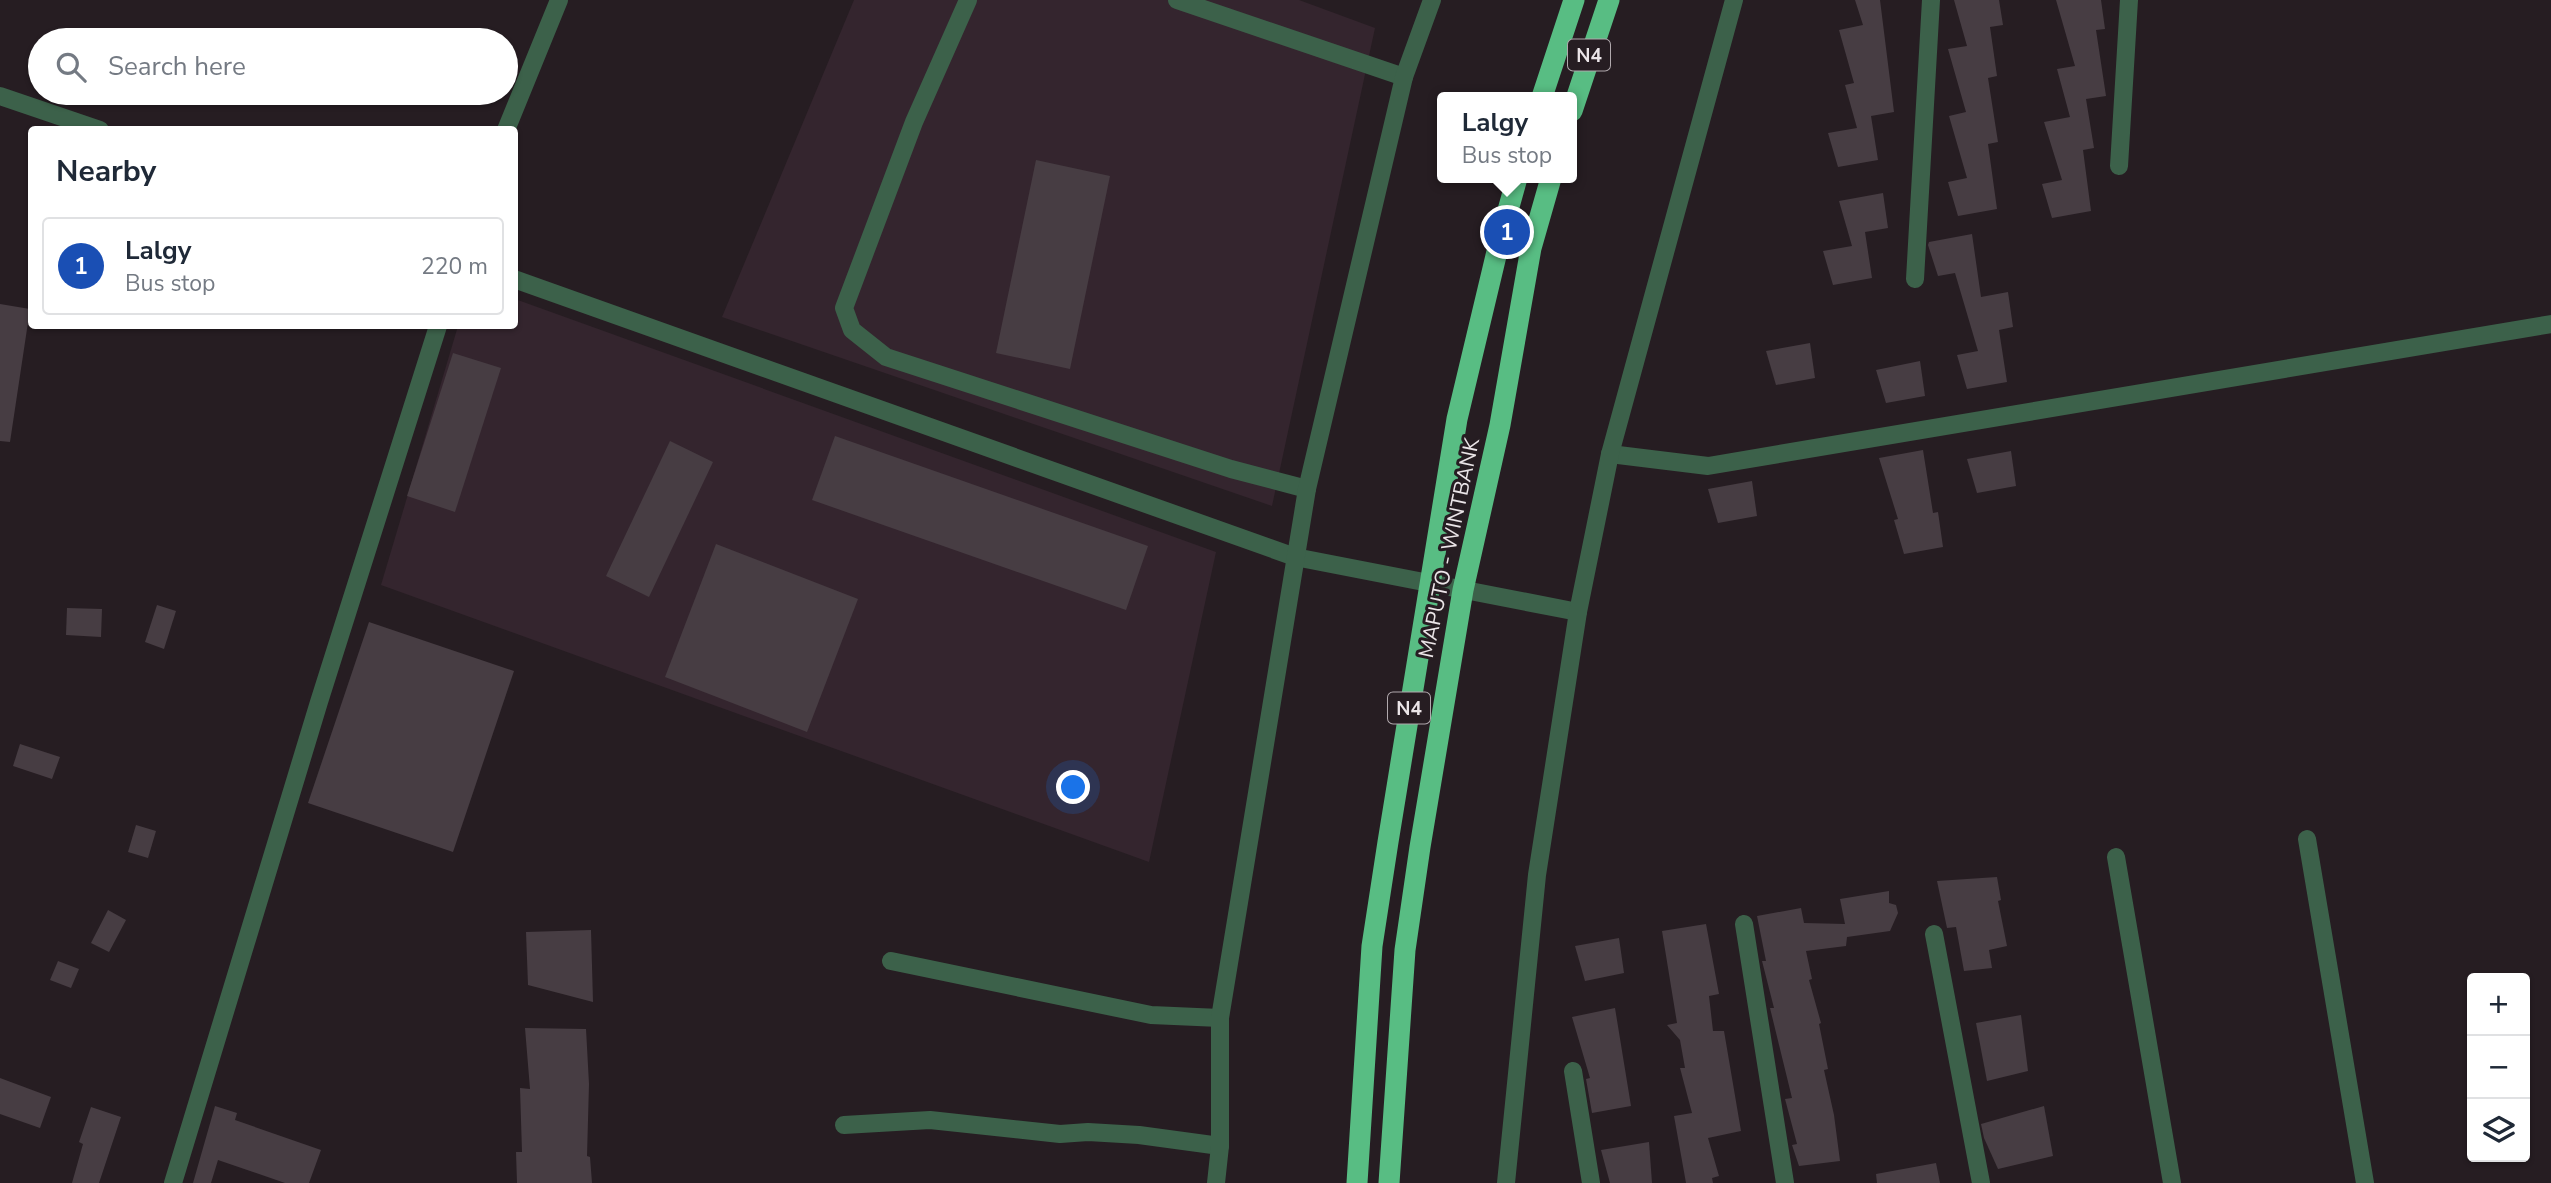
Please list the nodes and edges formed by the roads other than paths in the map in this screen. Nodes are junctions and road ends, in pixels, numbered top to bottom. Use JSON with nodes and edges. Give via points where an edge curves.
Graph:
{"nodes":[{"id":1,"x":559,"y":0,"type":"edge"},
{"id":2,"x":968,"y":0,"type":"edge"},
{"id":3,"x":1177,"y":0,"type":"edge"},
{"id":4,"x":1432,"y":0,"type":"edge"},
{"id":5,"x":1574,"y":0,"type":"edge"},
{"id":6,"x":1609,"y":0,"type":"edge"},
{"id":7,"x":1734,"y":0,"type":"edge"},
{"id":8,"x":1931,"y":0,"type":"edge"},
{"id":9,"x":2129,"y":0,"type":"edge"},
{"id":10,"x":1404,"y":77,"type":"junction"},
{"id":11,"x":1544,"y":92,"type":"edge"},
{"id":12,"x":0,"y":96,"type":"edge"},
{"id":13,"x":1577,"y":96,"type":"edge"},
{"id":14,"x":518,"y":101,"type":"edge"},
{"id":15,"x":516,"y":105,"type":"edge"},
{"id":16,"x":88,"y":126,"type":"edge"},
{"id":17,"x":508,"y":126,"type":"edge"},
{"id":18,"x":2119,"y":166,"type":"dead end"},
{"id":19,"x":1516,"y":183,"type":"edge"},
{"id":20,"x":1550,"y":183,"type":"edge"},
{"id":21,"x":1915,"y":279,"type":"dead end"},
{"id":22,"x":518,"y":280,"type":"edge"},
{"id":23,"x":2551,"y":324,"type":"edge"},
{"id":24,"x":437,"y":329,"type":"edge"},
{"id":25,"x":1611,"y":454,"type":"junction"},
{"id":26,"x":1307,"y":489,"type":"junction"},
{"id":27,"x":1295,"y":557,"type":"junction"},
{"id":28,"x":1431,"y":584,"type":"junction"},
{"id":29,"x":1463,"y":590,"type":"junction"},
{"id":30,"x":1578,"y":612,"type":"junction"},
{"id":31,"x":2307,"y":839,"type":"dead end"},
{"id":32,"x":2116,"y":857,"type":"dead end"},
{"id":33,"x":1744,"y":924,"type":"dead end"},
{"id":34,"x":1934,"y":934,"type":"dead end"},
{"id":35,"x":891,"y":961,"type":"dead end"},
{"id":36,"x":1220,"y":1018,"type":"junction"},
{"id":37,"x":1573,"y":1071,"type":"dead end"},
{"id":38,"x":844,"y":1125,"type":"dead end"},
{"id":39,"x":1220,"y":1146,"type":"junction"},
{"id":40,"x":173,"y":1183,"type":"edge"},
{"id":41,"x":1216,"y":1183,"type":"edge"},
{"id":42,"x":1357,"y":1183,"type":"edge"},
{"id":43,"x":1389,"y":1183,"type":"edge"},
{"id":44,"x":1506,"y":1183,"type":"edge"},
{"id":45,"x":1591,"y":1183,"type":"edge"},
{"id":46,"x":1785,"y":1183,"type":"edge"},
{"id":47,"x":1981,"y":1183,"type":"edge"},
{"id":48,"x":2172,"y":1183,"type":"edge"},
{"id":49,"x":2365,"y":1183,"type":"edge"}],
"edges":[{"from":1,"to":14,"type":"street"},
{"from":2,"to":26,"type":"street","via":[[914,122],[844,308],[852,330],[886,357],[1231,469]]},
{"from":3,"to":10,"type":"street"},
{"from":4,"to":10,"type":"street"},
{"from":5,"to":11,"type":"highway","number":"N4"},
{"from":6,"to":13,"type":"highway","number":"N4"},
{"from":7,"to":25,"type":"street"},
{"from":8,"to":21,"type":"street"},
{"from":9,"to":18,"type":"street"},
{"from":10,"to":26,"type":"street"},
{"from":12,"to":16,"type":"street"},
{"from":15,"to":17,"type":"street"},
{"from":19,"to":28,"type":"highway","name":"MAPUTO - WINTBANK","number":"N4","via":[[1457,419]]},
{"from":20,"to":29,"type":"highway","name":"MAPUTO - WINTBANK","number":"N4","via":[[1531,248],[1500,425]]},
{"from":22,"to":27,"type":"street"},
{"from":23,"to":25,"type":"street","via":[[1708,466]]},
{"from":24,"to":40,"type":"street"},
{"from":25,"to":30,"type":"street"},
{"from":26,"to":27,"type":"street"},
{"from":27,"to":28,"type":"street"},
{"from":27,"to":36,"type":"street"},
{"from":28,"to":29,"type":"street"},
{"from":28,"to":42,"type":"highway","name":"MAPUTO - WINTBANK","number":"N4","via":[[1373,946]]},
{"from":29,"to":30,"type":"street"},
{"from":29,"to":43,"type":"highway","name":"MAPUTO - WINTBANK","number":"N4","via":[[1405,950]]},
{"from":30,"to":44,"type":"street","via":[[1537,875]]},
{"from":31,"to":49,"type":"street"},
{"from":32,"to":48,"type":"street"},
{"from":33,"to":46,"type":"street"},
{"from":34,"to":47,"type":"street"},
{"from":35,"to":36,"type":"street","via":[[1150,1015]]},
{"from":36,"to":39,"type":"street"},
{"from":37,"to":45,"type":"street"},
{"from":38,"to":39,"type":"street","via":[[930,1120],[1060,1134],[1139,1135]]},
{"from":39,"to":41,"type":"street"}]}
